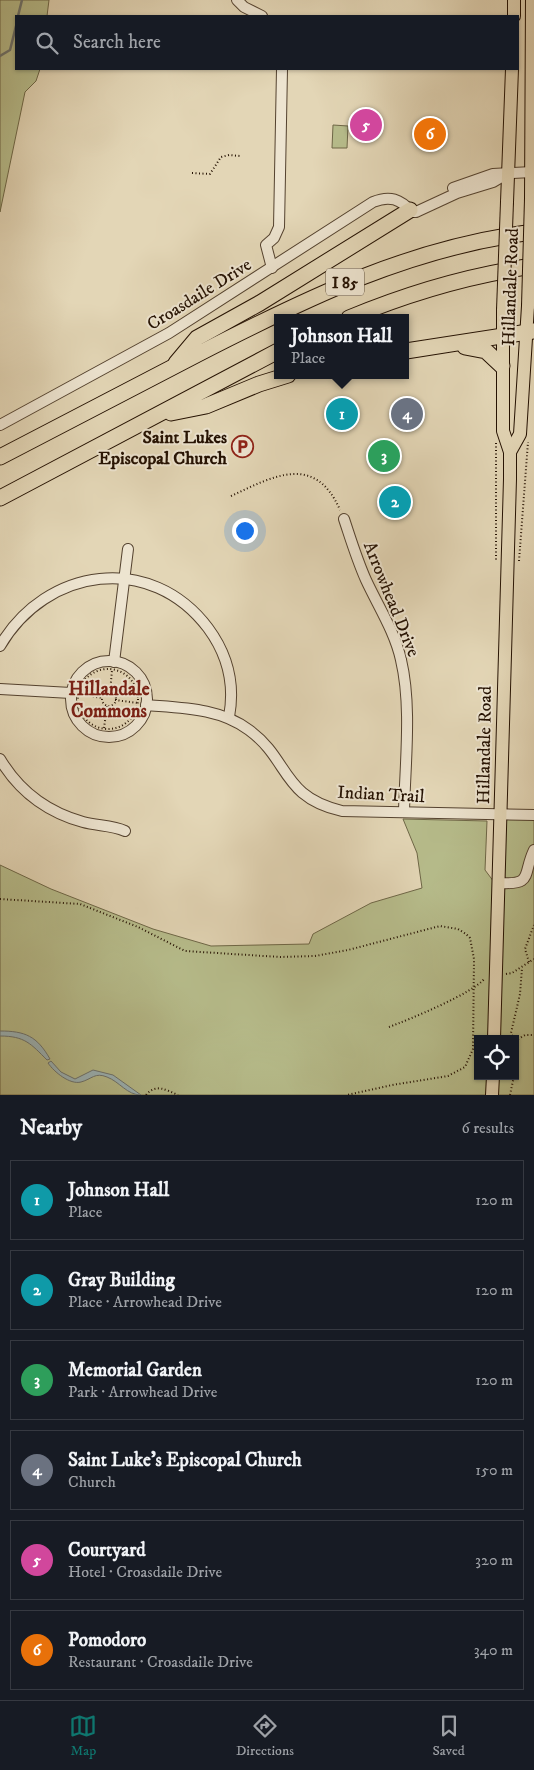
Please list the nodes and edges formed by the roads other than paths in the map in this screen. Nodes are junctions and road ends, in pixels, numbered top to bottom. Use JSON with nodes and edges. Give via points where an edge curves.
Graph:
{"nodes":[{"id":1,"x":237,"y":0,"type":"edge"},
{"id":2,"x":514,"y":0,"type":"edge"},
{"id":3,"x":532,"y":0,"type":"edge"},
{"id":4,"x":260,"y":15,"type":"edge"},
{"id":5,"x":514,"y":15,"type":"edge"},
{"id":6,"x":282,"y":70,"type":"edge"},
{"id":7,"x":512,"y":70,"type":"edge"},
{"id":8,"x":533,"y":172,"type":"edge"},
{"id":9,"x":508,"y":173,"type":"junction"},
{"id":10,"x":410,"y":210,"type":"junction"},
{"id":11,"x":534,"y":232,"type":"edge"},
{"id":12,"x":534,"y":266,"type":"edge"},
{"id":13,"x":272,"y":268,"type":"junction"},
{"id":14,"x":279,"y":314,"type":"edge"},
{"id":15,"x":359,"y":314,"type":"edge"},
{"id":16,"x":274,"y":316,"type":"edge"},
{"id":17,"x":530,"y":331,"type":"edge"},
{"id":18,"x":503,"y":336,"type":"junction"},
{"id":19,"x":451,"y":345,"type":"junction"},
{"id":20,"x":409,"y":351,"type":"edge"},
{"id":21,"x":274,"y":353,"type":"edge"},
{"id":22,"x":502,"y":366,"type":"junction"},
{"id":23,"x":169,"y":370,"type":"junction"},
{"id":24,"x":275,"y":379,"type":"edge"},
{"id":25,"x":154,"y":416,"type":"junction"},
{"id":26,"x":0,"y":425,"type":"edge"},
{"id":27,"x":510,"y":452,"type":"junction"},
{"id":28,"x":0,"y":457,"type":"edge"},
{"id":29,"x":0,"y":498,"type":"edge"},
{"id":30,"x":344,"y":519,"type":"road end"},
{"id":31,"x":128,"y":549,"type":"dead end"},
{"id":32,"x":124,"y":580,"type":"junction"},
{"id":33,"x":0,"y":646,"type":"edge"},
{"id":34,"x":113,"y":666,"type":"junction"},
{"id":35,"x":0,"y":689,"type":"edge"},
{"id":36,"x":75,"y":694,"type":"junction"},
{"id":37,"x":142,"y":704,"type":"junction"},
{"id":38,"x":229,"y":718,"type":"junction"},
{"id":39,"x":0,"y":759,"type":"edge"},
{"id":40,"x":404,"y":812,"type":"junction"},
{"id":41,"x":501,"y":814,"type":"junction"},
{"id":42,"x":534,"y":815,"type":"edge"},
{"id":43,"x":125,"y":831,"type":"dead end"},
{"id":44,"x":534,"y":850,"type":"edge"},
{"id":45,"x":499,"y":883,"type":"junction"},
{"id":46,"x":494,"y":1035,"type":"edge"},
{"id":47,"x":493,"y":1080,"type":"edge"},
{"id":48,"x":492,"y":1095,"type":"edge"}],
"edges":[{"from":1,"to":4,"type":"street"},
{"from":2,"to":5,"type":"main road"},
{"from":3,"to":8,"type":"main road","name":"Hillandale Road"},
{"from":6,"to":13,"type":"street","via":[[279,227],[266,245]]},
{"from":7,"to":9,"type":"main road","name":"Hillandale Road"},
{"from":8,"to":9,"type":"street"},
{"from":8,"to":17,"type":"main road","name":"Hillandale Road","bridge":true},
{"from":9,"to":10,"type":"street","via":[[493,174],[459,185]]},
{"from":9,"to":18,"type":"main road","name":"Hillandale Road","bridge":true},
{"from":10,"to":13,"type":"street","name":"Croasdaile Drive","via":[[392,198],[373,202]]},
{"from":10,"to":23,"type":"highway","via":[[197,338]]},
{"from":11,"to":14,"type":"highway","number":"I 85","via":[[440,250],[368,273]]},
{"from":12,"to":15,"type":"highway","number":"I 85","via":[[443,284]]},
{"from":13,"to":26,"type":"street","name":"Croasdaile Drive","via":[[169,333]]},
{"from":16,"to":23,"type":"highway","number":"I 85"},
{"from":17,"to":18,"type":"highway"},
{"from":17,"to":27,"type":"main road","name":"Hillandale Road","via":[[520,434]]},
{"from":18,"to":19,"type":"highway"},
{"from":18,"to":22,"type":"main road","name":"Hillandale Road"},
{"from":19,"to":20,"type":"highway"},
{"from":19,"to":22,"type":"highway","via":[[482,350]]},
{"from":21,"to":25,"type":"highway"},
{"from":22,"to":27,"type":"main road","name":"Hillandale Road","via":[[503,431]]},
{"from":23,"to":28,"type":"highway","number":"I 85"},
{"from":24,"to":25,"type":"highway","via":[[206,406]]},
{"from":25,"to":29,"type":"highway"},
{"from":27,"to":41,"type":"main road","name":"Hillandale Road"},
{"from":30,"to":40,"type":"street","name":"Arrowhead Drive","via":[[357,560],[392,634],[402,665],[406,710]]},
{"from":31,"to":32,"type":"street"},
{"from":32,"to":33,"type":"street","via":[[75,583],[45,596],[20,618]]},
{"from":32,"to":34,"type":"street"},
{"from":32,"to":38,"type":"street","via":[[163,590],[178,599],[204,624],[219,645],[228,667],[232,690]]},
{"from":34,"to":36,"type":"street","via":[[106,662],[90,667],[78,678]]},
{"from":34,"to":37,"type":"street","via":[[130,668],[141,680],[146,693]]},
{"from":35,"to":36,"type":"street"},
{"from":36,"to":37,"type":"street","via":[[73,710],[76,718],[87,730],[103,736],[128,732],[140,720]]},
{"from":37,"to":38,"type":"street","name":"Indian Trail"},
{"from":38,"to":40,"type":"street","name":"Indian Trail","via":[[260,739],[290,781],[309,798],[342,811]]},
{"from":39,"to":43,"type":"street","via":[[20,787],[50,809],[85,822]]},
{"from":40,"to":41,"type":"street","name":"Indian Trail"},
{"from":41,"to":42,"type":"street","name":"Indian Trail"},
{"from":41,"to":45,"type":"main road","name":"Hillandale Road"},
{"from":44,"to":45,"type":"street","via":[[528,880],[521,884]]},
{"from":45,"to":46,"type":"main road","name":"Hillandale Road"},
{"from":47,"to":48,"type":"main road"}]}
